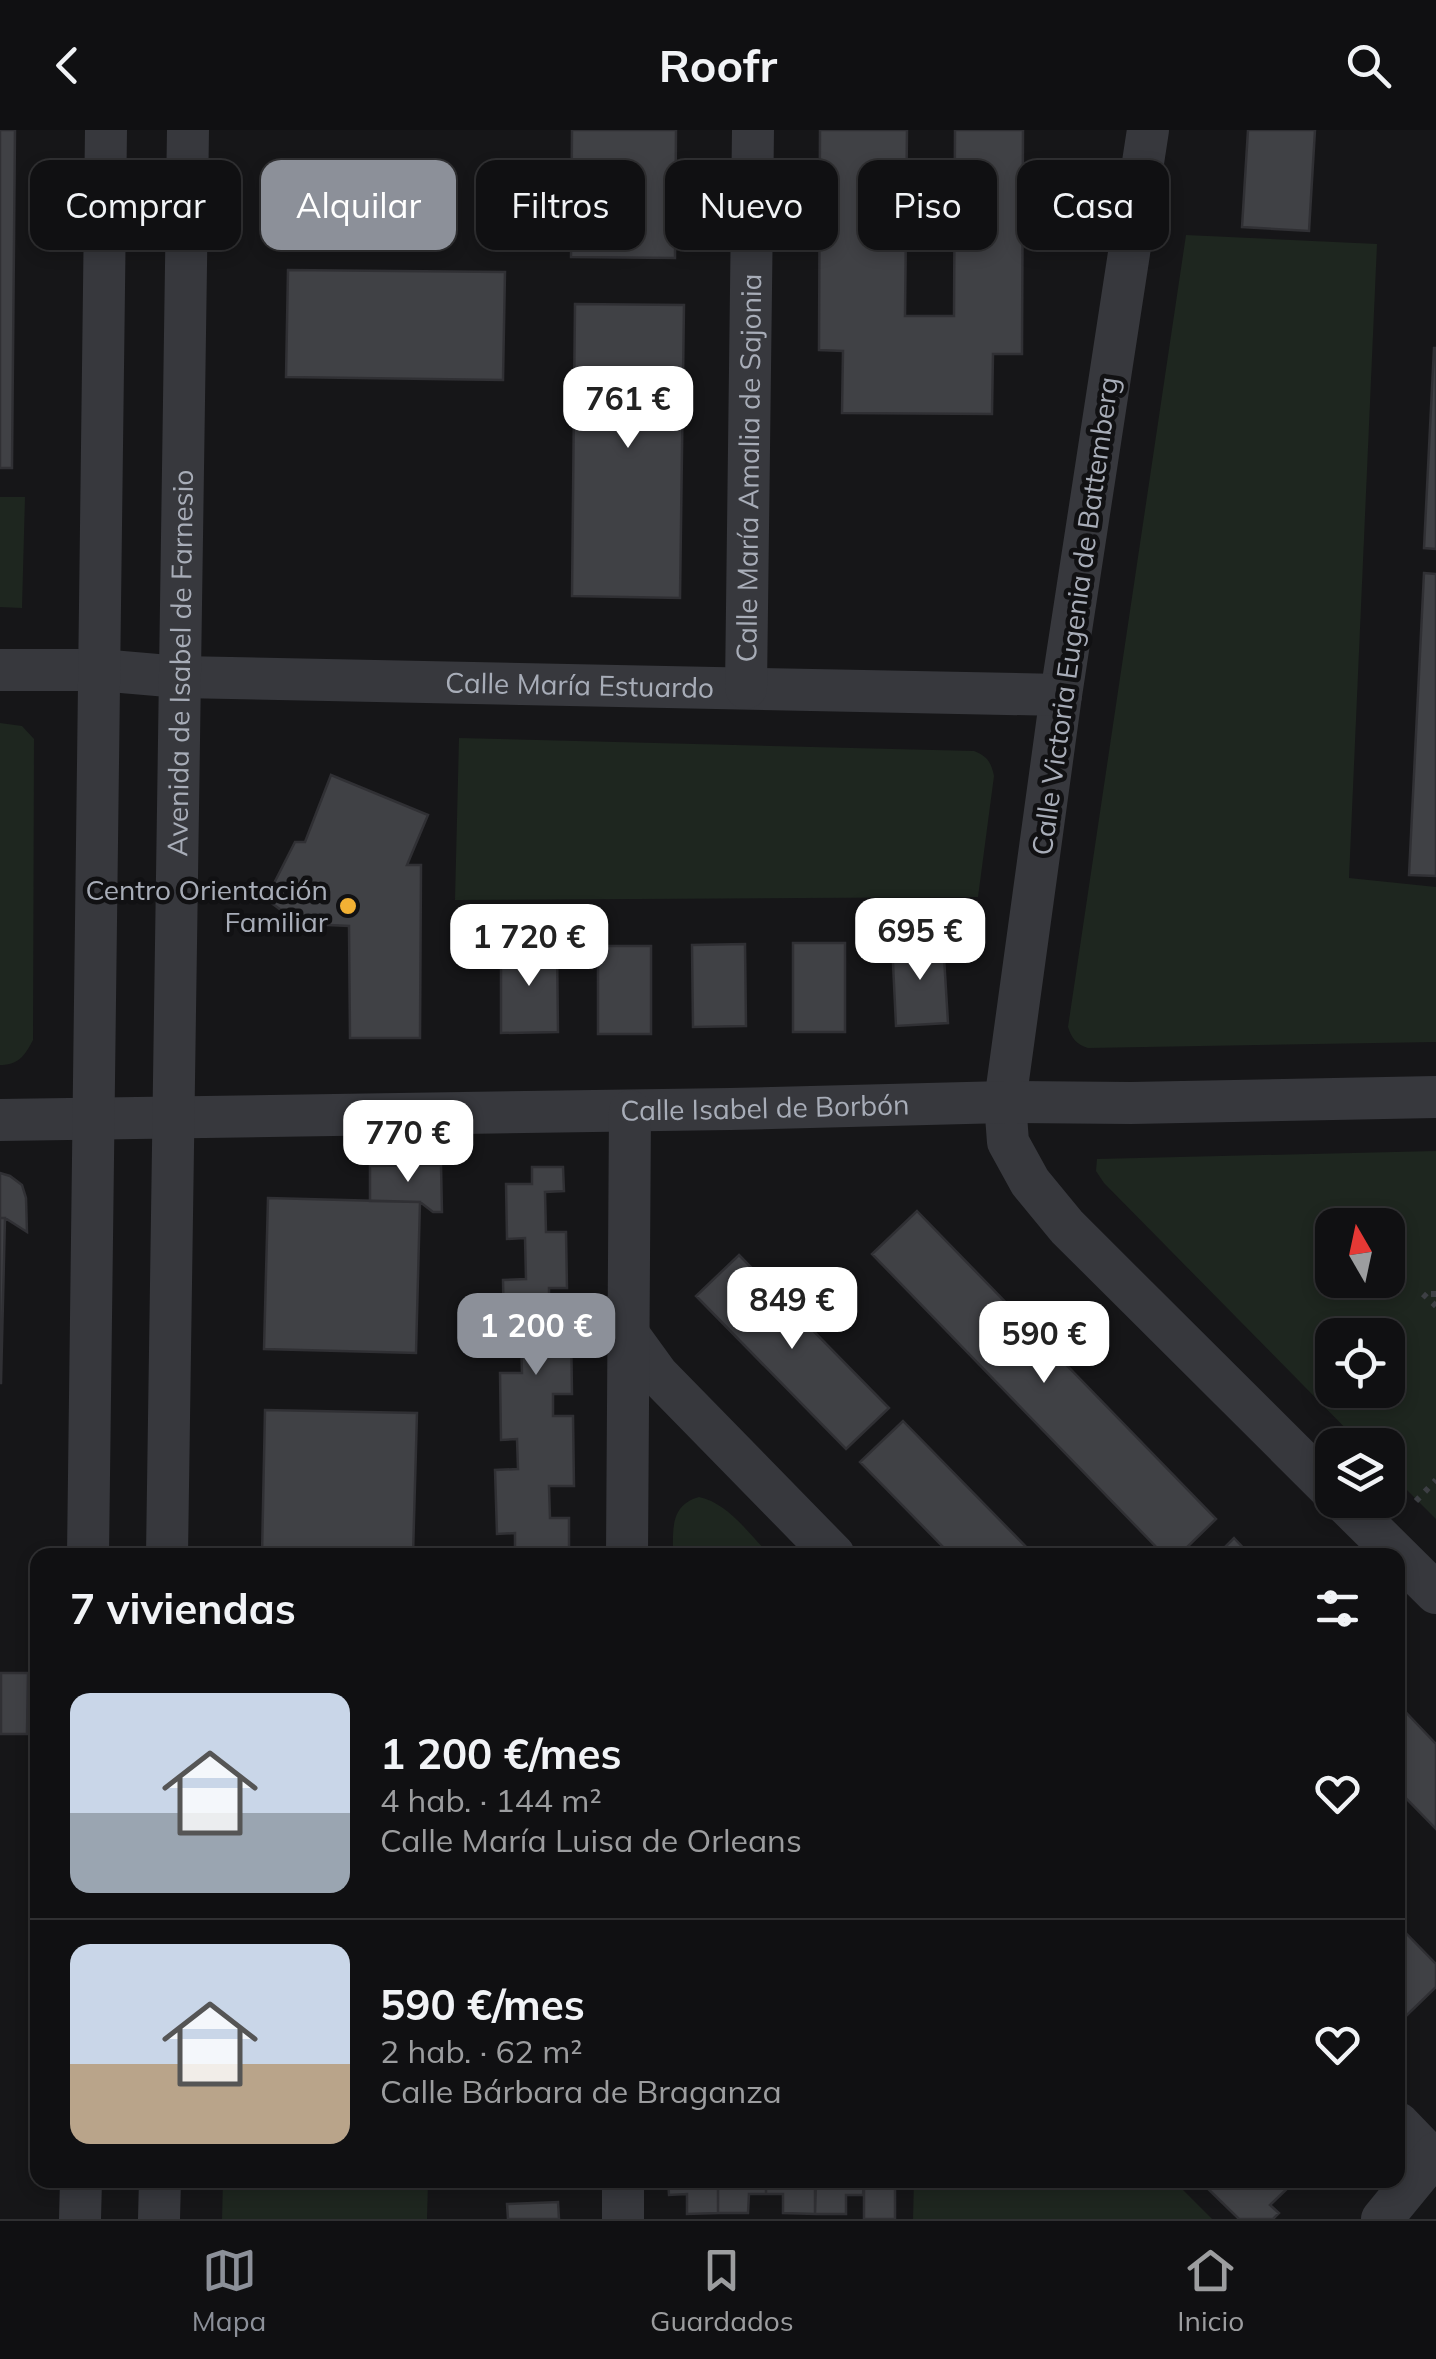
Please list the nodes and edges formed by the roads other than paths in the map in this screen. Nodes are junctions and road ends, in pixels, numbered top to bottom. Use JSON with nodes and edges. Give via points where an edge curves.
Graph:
{"nodes":[{"id":1,"x":106,"y":130,"type":"edge"},
{"id":2,"x":188,"y":130,"type":"edge"},
{"id":3,"x":753,"y":130,"type":"edge"},
{"id":4,"x":1148,"y":130,"type":"edge"},
{"id":5,"x":0,"y":670,"type":"edge"},
{"id":6,"x":100,"y":670,"type":"junction"},
{"id":7,"x":180,"y":677,"type":"junction"},
{"id":8,"x":746,"y":688,"type":"junction"},
{"id":9,"x":1061,"y":695,"type":"junction"},
{"id":10,"x":1436,"y":1097,"type":"edge"},
{"id":11,"x":1005,"y":1102,"type":"junction"},
{"id":12,"x":630,"y":1111,"type":"junction"},
{"id":13,"x":175,"y":1117,"type":"junction"},
{"id":14,"x":94,"y":1118,"type":"junction"},
{"id":15,"x":0,"y":1120,"type":"edge"},
{"id":16,"x":628,"y":1335,"type":"junction"},
{"id":17,"x":1315,"y":1474,"type":"edge"},
{"id":18,"x":1360,"y":1518,"type":"edge"},
{"id":19,"x":88,"y":1548,"type":"edge"},
{"id":20,"x":167,"y":1548,"type":"edge"},
{"id":21,"x":627,"y":1548,"type":"edge"},
{"id":22,"x":827,"y":1548,"type":"edge"},
{"id":23,"x":1391,"y":1548,"type":"edge"},
{"id":24,"x":1405,"y":1562,"type":"edge"},
{"id":25,"x":1436,"y":1592,"type":"edge"},
{"id":26,"x":1405,"y":2128,"type":"edge"},
{"id":27,"x":1434,"y":2155,"type":"edge"},
{"id":28,"x":81,"y":2188,"type":"edge"},
{"id":29,"x":160,"y":2188,"type":"edge"},
{"id":30,"x":623,"y":2188,"type":"edge"},
{"id":31,"x":80,"y":2219,"type":"edge"},
{"id":32,"x":159,"y":2219,"type":"edge"},
{"id":33,"x":623,"y":2219,"type":"edge"},
{"id":34,"x":1382,"y":2219,"type":"edge"}],
"edges":[{"from":1,"to":6,"type":"street"},
{"from":2,"to":7,"type":"street","name":"Avenida de Isabel de Farnesio"},
{"from":3,"to":8,"type":"street","name":"Calle María Amalia de Sajonia"},
{"from":4,"to":9,"type":"street","name":"Calle Victoria Eugenia de Battemberg"},
{"from":5,"to":6,"type":"street","name":"Calle María Estuardo"},
{"from":6,"to":7,"type":"street","name":"Calle María Estuardo"},
{"from":6,"to":14,"type":"street"},
{"from":7,"to":8,"type":"street","name":"Calle María Estuardo"},
{"from":7,"to":13,"type":"street","name":"Avenida de Isabel de Farnesio"},
{"from":8,"to":9,"type":"street","name":"Calle María Estuardo"},
{"from":9,"to":11,"type":"street","name":"Calle Victoria Eugenia de Battemberg"},
{"from":10,"to":11,"type":"street","name":"Calle Isabel de Borbón"},
{"from":11,"to":12,"type":"street","name":"Calle Isabel de Borbón"},
{"from":11,"to":17,"type":"street","name":"Calle Victoria Eugenia de Battemberg","via":[[1008,1142],[1067,1227]]},
{"from":12,"to":13,"type":"street","name":"Calle Isabel de Borbón"},
{"from":12,"to":16,"type":"street"},
{"from":13,"to":14,"type":"street","name":"Calle Isabel de Borbón"},
{"from":13,"to":20,"type":"street","name":"Avenida de Isabel de Farnesio"},
{"from":14,"to":15,"type":"street","name":"Calle Isabel de Borbón"},
{"from":14,"to":19,"type":"street"},
{"from":16,"to":21,"type":"street"},
{"from":16,"to":22,"type":"street","via":[[658,1376]]},
{"from":18,"to":23,"type":"street"},
{"from":24,"to":25,"type":"street"},
{"from":26,"to":27,"type":"street"},
{"from":27,"to":34,"type":"street"},
{"from":28,"to":31,"type":"street"},
{"from":29,"to":32,"type":"street"},
{"from":30,"to":33,"type":"street"}]}
